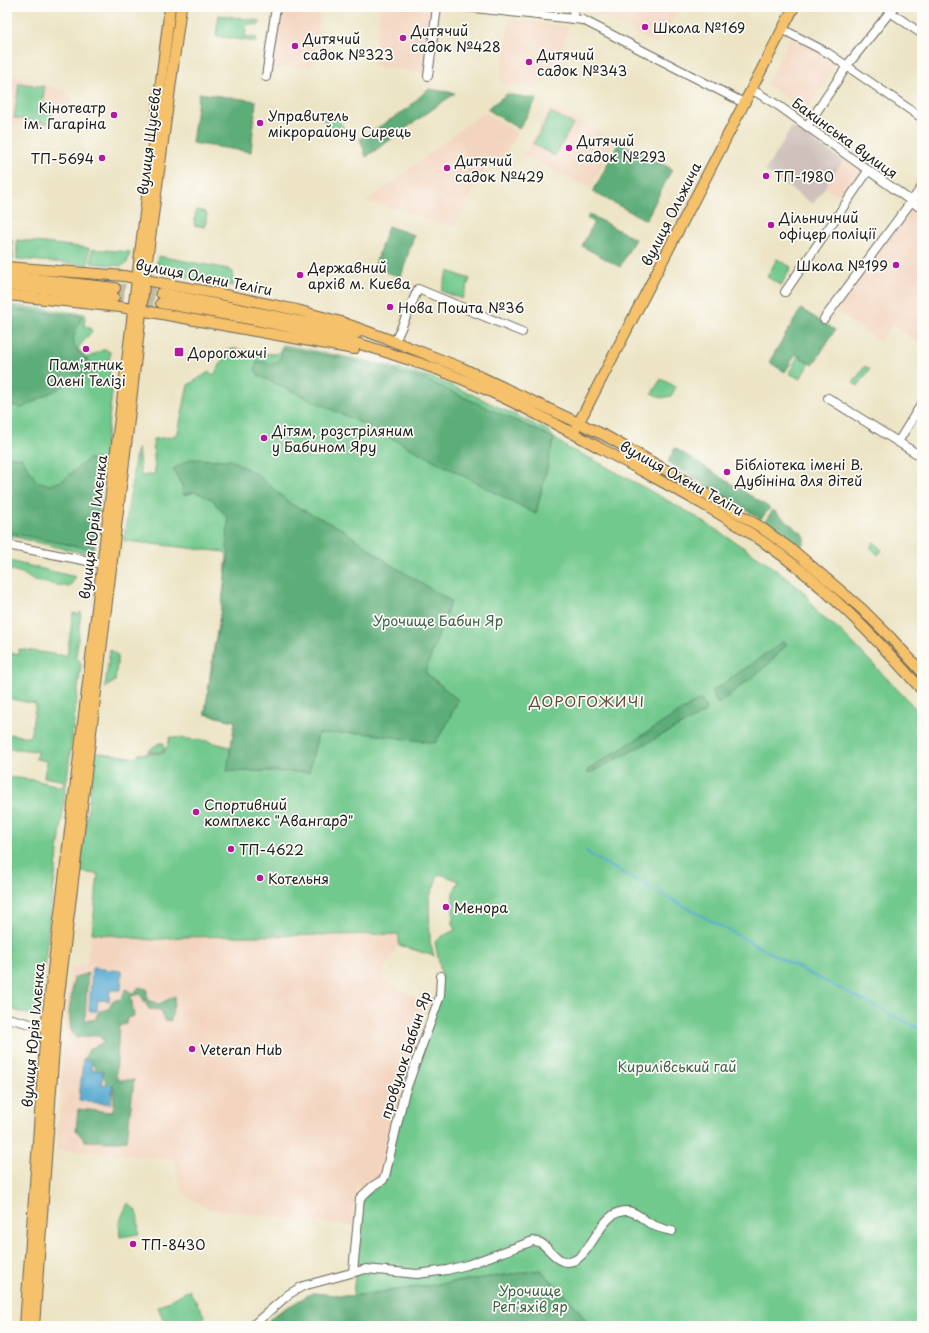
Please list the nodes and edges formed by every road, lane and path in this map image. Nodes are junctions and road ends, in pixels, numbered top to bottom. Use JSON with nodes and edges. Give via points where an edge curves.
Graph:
{"nodes":[{"id":1,"x":170,"y":7,"type":"edge"},
{"id":2,"x":181,"y":7,"type":"edge"},
{"id":3,"x":276,"y":7,"type":"edge"},
{"id":4,"x":437,"y":7,"type":"edge"},
{"id":5,"x":466,"y":7,"type":"edge"},
{"id":6,"x":573,"y":7,"type":"edge"},
{"id":7,"x":794,"y":7,"type":"edge"},
{"id":8,"x":892,"y":9,"type":"edge"},
{"id":9,"x":574,"y":19,"type":"junction"},
{"id":10,"x":782,"y":29,"type":"junction"},
{"id":11,"x":922,"y":34,"type":"edge"},
{"id":12,"x":847,"y":66,"type":"junction"},
{"id":13,"x":266,"y":76,"type":"dead end"},
{"id":14,"x":428,"y":76,"type":"dead end"},
{"id":15,"x":751,"y":89,"type":"junction"},
{"id":16,"x":744,"y":103,"type":"junction"},
{"id":17,"x":922,"y":118,"type":"edge"},
{"id":18,"x":807,"y":126,"type":"junction"},
{"id":19,"x":868,"y":171,"type":"junction"},
{"id":20,"x":922,"y":187,"type":"edge"},
{"id":21,"x":911,"y":201,"type":"junction"},
{"id":22,"x":922,"y":210,"type":"edge"},
{"id":23,"x":7,"y":267,"type":"edge"},
{"id":24,"x":7,"y":276,"type":"edge"},
{"id":25,"x":141,"y":279,"type":"junction"},
{"id":26,"x":7,"y":285,"type":"edge"},
{"id":27,"x":785,"y":292,"type":"dead end"},
{"id":28,"x":7,"y":295,"type":"edge"},
{"id":29,"x":138,"y":310,"type":"junction"},
{"id":30,"x":824,"y":319,"type":"dead end"},
{"id":31,"x":522,"y":332,"type":"dead end"},
{"id":32,"x":392,"y":341,"type":"junction"},
{"id":33,"x":387,"y":353,"type":"junction"},
{"id":34,"x":828,"y":398,"type":"dead end"},
{"id":35,"x":922,"y":403,"type":"edge"},
{"id":36,"x":579,"y":422,"type":"junction"},
{"id":37,"x":574,"y":434,"type":"junction"},
{"id":38,"x":898,"y":442,"type":"junction"},
{"id":39,"x":922,"y":457,"type":"edge"},
{"id":40,"x":7,"y":545,"type":"edge"},
{"id":41,"x":107,"y":565,"type":"junction"},
{"id":42,"x":922,"y":672,"type":"edge"},
{"id":43,"x":922,"y":690,"type":"edge"},
{"id":44,"x":441,"y":976,"type":"dead end"},
{"id":45,"x":7,"y":1018,"type":"edge"},
{"id":46,"x":50,"y":1029,"type":"junction"},
{"id":47,"x":672,"y":1231,"type":"dead end"},
{"id":48,"x":354,"y":1272,"type":"junction"},
{"id":49,"x":25,"y":1326,"type":"edge"},
{"id":50,"x":34,"y":1326,"type":"edge"},
{"id":51,"x":252,"y":1326,"type":"edge"}],
"edges":[{"from":1,"to":25,"type":"main road","name":"вулиця Щусєва"},
{"from":2,"to":25,"type":"main road","name":"вулиця Щусєва"},
{"from":3,"to":13,"type":"street"},
{"from":4,"to":14,"type":"street"},
{"from":5,"to":9,"type":"street"},
{"from":6,"to":9,"type":"street"},
{"from":7,"to":10,"type":"main road","name":"вулиця Ольжича"},
{"from":8,"to":11,"type":"street"},
{"from":8,"to":12,"type":"street"},
{"from":9,"to":16,"type":"street","via":[[583,20]]},
{"from":10,"to":12,"type":"street"},
{"from":10,"to":15,"type":"main road","name":"вулиця Ольжича"},
{"from":12,"to":17,"type":"street"},
{"from":12,"to":18,"type":"street"},
{"from":15,"to":16,"type":"main road","name":"вулиця Ольжича"},
{"from":15,"to":18,"type":"street","name":"Бакинська вулиця"},
{"from":16,"to":36,"type":"main road","name":"вулиця Ольжича"},
{"from":18,"to":19,"type":"street","name":"Бакинська вулиця"},
{"from":19,"to":21,"type":"street","name":"Бакинська вулиця"},
{"from":19,"to":27,"type":"street"},
{"from":20,"to":21,"type":"street"},
{"from":21,"to":22,"type":"street","name":"Бакинська вулиця"},
{"from":21,"to":30,"type":"street"},
{"from":23,"to":25,"type":"main road","name":"вулиця Олени Теліги"},
{"from":24,"to":26,"type":"main road","via":[[114,292]]},
{"from":25,"to":29,"type":"main road","name":"вулиця Юрія Іллєнка"},
{"from":25,"to":32,"type":"main road","name":"вулиця Олени Теліги","via":[[297,310]]},
{"from":28,"to":29,"type":"main road","name":"вулиця Олени Теліги"},
{"from":29,"to":33,"type":"main road","name":"вулиця Олени Теліги"},
{"from":29,"to":41,"type":"main road","name":"вулиця Юрія Іллєнка"},
{"from":31,"to":32,"type":"street","via":[[418,289]]},
{"from":32,"to":33,"type":"main road","name":"вулиця Олени Теліги","via":[[161,298],[351,342]]},
{"from":32,"to":36,"type":"main road","name":"вулиця Олени Теліги","via":[[462,368]]},
{"from":33,"to":37,"type":"main road","name":"вулиця Олени Теліги","via":[[466,381]]},
{"from":34,"to":38,"type":"street"},
{"from":35,"to":38,"type":"street"},
{"from":36,"to":37,"type":"main road","name":"вулиця Ольжича"},
{"from":36,"to":42,"type":"main road","name":"вулиця Олени Теліги","via":[[760,526],[862,609]]},
{"from":37,"to":43,"type":"main road","name":"вулиця Олени Теліги","via":[[725,517],[763,541],[851,614]]},
{"from":38,"to":39,"type":"street"},
{"from":40,"to":41,"type":"street"},
{"from":41,"to":46,"type":"main road","name":"вулиця Юрія Іллєнка"},
{"from":44,"to":48,"type":"street","name":"провулок Бабин Яр","via":[[440,996],[404,1095],[385,1176],[360,1198]]},
{"from":45,"to":46,"type":"street"},
{"from":46,"to":49,"type":"main road","name":"вулиця Юрія Іллєнка"},
{"from":46,"to":50,"type":"main road","name":"вулиця Юрія Іллєнка"},
{"from":47,"to":48,"type":"street","via":[[660,1228],[629,1211],[618,1212],[607,1220],[577,1260],[560,1260],[540,1242],[533,1241],[467,1265],[428,1273],[366,1269]]},
{"from":48,"to":51,"type":"street","via":[[303,1286],[289,1294]]}]}
